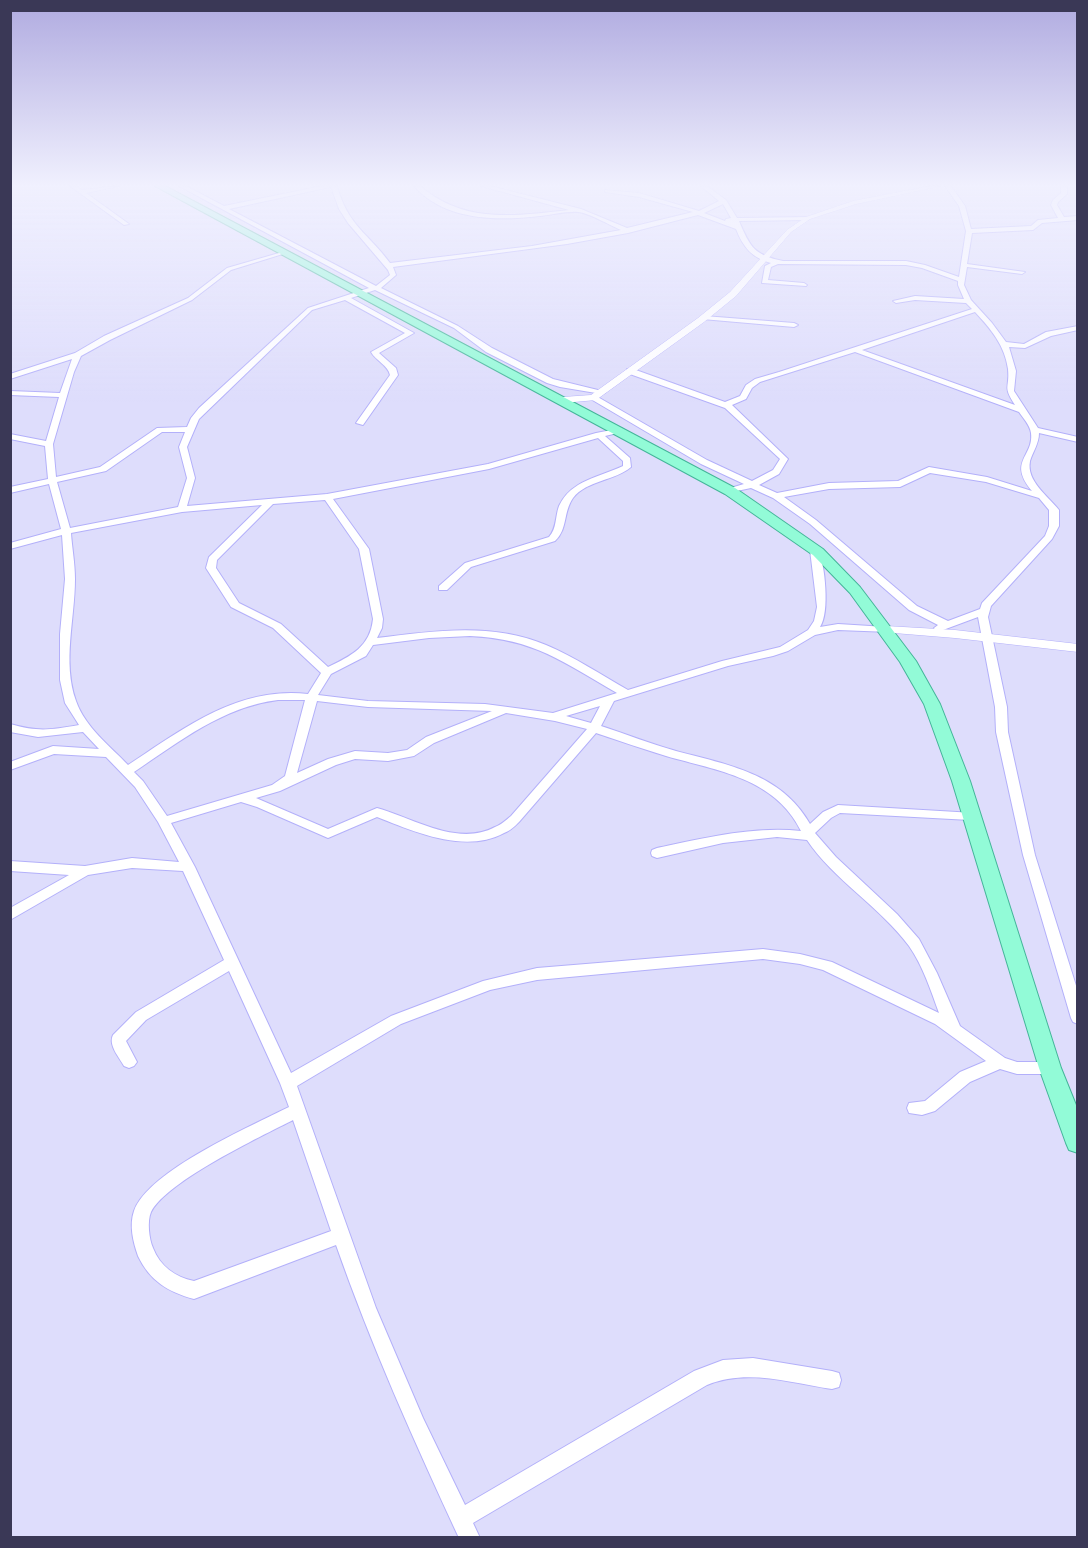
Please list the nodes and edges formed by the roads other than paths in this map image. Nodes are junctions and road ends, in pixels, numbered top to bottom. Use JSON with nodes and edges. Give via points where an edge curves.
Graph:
{"nodes":[{"id":1,"x":264,"y":258,"type":"edge"},
{"id":2,"x":298,"y":258,"type":"edge"},
{"id":3,"x":313,"y":258,"type":"edge"},
{"id":4,"x":383,"y":258,"type":"edge"},
{"id":5,"x":452,"y":258,"type":"edge"},
{"id":6,"x":964,"y":258,"type":"edge"},
{"id":7,"x":766,"y":259,"type":"joint"},
{"id":8,"x":778,"y":262,"type":"junction"},
{"id":9,"x":390,"y":265,"type":"junction"},
{"id":10,"x":963,"y":265,"type":"junction"},
{"id":11,"x":1022,"y":272,"type":"dead end"},
{"id":12,"x":961,"y":280,"type":"junction"},
{"id":13,"x":804,"y":285,"type":"dead end"},
{"id":14,"x":368,"y":290,"type":"junction"},
{"id":15,"x":345,"y":297,"type":"junction"},
{"id":16,"x":896,"y":301,"type":"dead end"},
{"id":17,"x":969,"y":301,"type":"junction"},
{"id":18,"x":975,"y":309,"type":"junction"},
{"id":19,"x":704,"y":318,"type":"junction"},
{"id":20,"x":794,"y":325,"type":"dead end"},
{"id":21,"x":1077,"y":328,"type":"edge"},
{"id":22,"x":1004,"y":344,"type":"junction"},
{"id":23,"x":856,"y":350,"type":"junction"},
{"id":24,"x":78,"y":355,"type":"junction"},
{"id":25,"x":630,"y":371,"type":"junction"},
{"id":26,"x":10,"y":377,"type":"edge"},
{"id":27,"x":602,"y":392,"type":"junction"},
{"id":28,"x":10,"y":393,"type":"edge"},
{"id":29,"x":63,"y":395,"type":"junction"},
{"id":30,"x":592,"y":398,"type":"junction"},
{"id":31,"x":563,"y":400,"type":"junction"},
{"id":32,"x":725,"y":405,"type":"junction"},
{"id":33,"x":1022,"y":410,"type":"junction"},
{"id":34,"x":360,"y":423,"type":"dead end"},
{"id":35,"x":190,"y":429,"type":"junction"},
{"id":36,"x":619,"y":430,"type":"junction"},
{"id":37,"x":1035,"y":430,"type":"junction"},
{"id":38,"x":599,"y":435,"type":"junction"},
{"id":39,"x":10,"y":436,"type":"edge"},
{"id":40,"x":1077,"y":440,"type":"edge"},
{"id":41,"x":49,"y":444,"type":"junction"},
{"id":42,"x":52,"y":479,"type":"junction"},
{"id":43,"x":754,"y":483,"type":"junction"},
{"id":44,"x":10,"y":490,"type":"edge"},
{"id":45,"x":730,"y":491,"type":"junction"},
{"id":46,"x":776,"y":496,"type":"junction"},
{"id":47,"x":327,"y":497,"type":"junction"},
{"id":48,"x":1045,"y":498,"type":"junction"},
{"id":49,"x":268,"y":503,"type":"junction"},
{"id":50,"x":182,"y":509,"type":"junction"},
{"id":51,"x":66,"y":531,"type":"junction"},
{"id":52,"x":10,"y":546,"type":"edge"},
{"id":53,"x":815,"y":550,"type":"junction"},
{"id":54,"x":443,"y":588,"type":"dead end"},
{"id":55,"x":985,"y":611,"type":"junction"},
{"id":56,"x":945,"y":624,"type":"junction"},
{"id":57,"x":886,"y":630,"type":"junction"},
{"id":58,"x":812,"y":632,"type":"junction"},
{"id":59,"x":932,"y":633,"type":"junction"},
{"id":60,"x":988,"y":638,"type":"junction"},
{"id":61,"x":369,"y":642,"type":"junction"},
{"id":62,"x":1077,"y":648,"type":"edge"},
{"id":63,"x":327,"y":672,"type":"junction"},
{"id":64,"x":627,"y":694,"type":"junction"},
{"id":65,"x":312,"y":696,"type":"junction"},
{"id":66,"x":609,"y":700,"type":"junction"},
{"id":67,"x":509,"y":710,"type":"junction"},
{"id":68,"x":554,"y":716,"type":"junction"},
{"id":69,"x":10,"y":727,"type":"edge"},
{"id":70,"x":595,"y":727,"type":"junction"},
{"id":71,"x":86,"y":728,"type":"junction"},
{"id":72,"x":110,"y":753,"type":"junction"},
{"id":73,"x":10,"y":766,"type":"edge"},
{"id":74,"x":127,"y":771,"type":"junction"},
{"id":75,"x":287,"y":783,"type":"junction"},
{"id":76,"x":241,"y":798,"type":"junction"},
{"id":77,"x":970,"y":816,"type":"junction"},
{"id":78,"x":164,"y":821,"type":"junction"},
{"id":79,"x":809,"y":832,"type":"junction"},
{"id":80,"x":657,"y":853,"type":"dead end"},
{"id":81,"x":10,"y":866,"type":"edge"},
{"id":82,"x":188,"y":867,"type":"junction"},
{"id":83,"x":85,"y":871,"type":"junction"},
{"id":84,"x":10,"y":915,"type":"edge"},
{"id":85,"x":232,"y":962,"type":"junction"},
{"id":86,"x":1077,"y":1018,"type":"edge"},
{"id":87,"x":953,"y":1028,"type":"junction"},
{"id":88,"x":129,"y":1062,"type":"dead end"},
{"id":89,"x":1000,"y":1063,"type":"junction"},
{"id":90,"x":1050,"y":1068,"type":"junction"},
{"id":91,"x":288,"y":1083,"type":"junction"},
{"id":92,"x":915,"y":1108,"type":"dead end"},
{"id":93,"x":297,"y":1110,"type":"junction"},
{"id":94,"x":1077,"y":1143,"type":"edge"},
{"id":95,"x":341,"y":1234,"type":"junction"},
{"id":96,"x":832,"y":1380,"type":"dead end"},
{"id":97,"x":461,"y":1519,"type":"junction"},
{"id":98,"x":470,"y":1538,"type":"edge"}],
"edges":[{"from":1,"to":24,"type":"street","via":[[229,269],[190,299]]},
{"from":2,"to":14,"type":"main road"},
{"from":3,"to":14,"type":"street"},
{"from":4,"to":9,"type":"street"},
{"from":5,"to":9,"type":"street"},
{"from":6,"to":10,"type":"street"},
{"from":7,"to":8,"type":"street"},
{"from":7,"to":19,"type":"street"},
{"from":8,"to":12,"type":"street","via":[[906,264]]},
{"from":8,"to":13,"type":"street","via":[[768,266],[764,282]]},
{"from":9,"to":14,"type":"street","via":[[391,279]]},
{"from":10,"to":11,"type":"street"},
{"from":10,"to":12,"type":"street"},
{"from":12,"to":17,"type":"street"},
{"from":14,"to":15,"type":"street"},
{"from":14,"to":27,"type":"street","via":[[456,327],[489,350],[550,381]]},
{"from":14,"to":31,"type":"main road"},
{"from":15,"to":34,"type":"street","via":[[410,333],[375,352],[394,375]]},
{"from":15,"to":35,"type":"street","via":[[316,306],[290,326],[202,410]]},
{"from":16,"to":17,"type":"street"},
{"from":17,"to":18,"type":"street"},
{"from":18,"to":22,"type":"street"},
{"from":18,"to":23,"type":"street"},
{"from":19,"to":20,"type":"street"},
{"from":19,"to":25,"type":"street"},
{"from":21,"to":22,"type":"street","via":[[1049,334],[1024,346]]},
{"from":22,"to":33,"type":"street","via":[[1012,371],[1010,391]]},
{"from":23,"to":32,"type":"street","via":[[755,381],[748,384],[743,397]]},
{"from":23,"to":33,"type":"street"},
{"from":24,"to":26,"type":"street"},
{"from":24,"to":29,"type":"street"},
{"from":25,"to":27,"type":"street"},
{"from":25,"to":32,"type":"street"},
{"from":27,"to":30,"type":"street"},
{"from":28,"to":29,"type":"street"},
{"from":29,"to":41,"type":"street"},
{"from":30,"to":31,"type":"street"},
{"from":30,"to":43,"type":"street","via":[[704,462]]},
{"from":31,"to":36,"type":"main road"},
{"from":32,"to":43,"type":"street","via":[[784,459],[777,471]]},
{"from":33,"to":37,"type":"street"},
{"from":35,"to":42,"type":"street","via":[[160,430],[106,467]]},
{"from":35,"to":50,"type":"street","via":[[183,447],[191,478]]},
{"from":36,"to":38,"type":"street"},
{"from":36,"to":45,"type":"main road"},
{"from":37,"to":40,"type":"street"},
{"from":37,"to":48,"type":"street","via":[[1025,473]]},
{"from":38,"to":47,"type":"street","via":[[489,466]]},
{"from":38,"to":54,"type":"street","via":[[627,460],[627,467],[568,497],[558,533],[552,539],[468,566]]},
{"from":39,"to":41,"type":"street"},
{"from":41,"to":42,"type":"street"},
{"from":42,"to":44,"type":"street"},
{"from":42,"to":51,"type":"street"},
{"from":43,"to":45,"type":"street"},
{"from":43,"to":46,"type":"street"},
{"from":45,"to":53,"type":"main road"},
{"from":46,"to":48,"type":"street","via":[[829,486],[900,484],[929,470],[987,480]]},
{"from":46,"to":56,"type":"street","via":[[813,522],[913,608]]},
{"from":47,"to":49,"type":"street"},
{"from":47,"to":61,"type":"street","via":[[364,549],[379,624]]},
{"from":48,"to":55,"type":"street","via":[[1054,510],[1052,532],[1008,579]]},
{"from":49,"to":50,"type":"street"},
{"from":49,"to":63,"type":"street","via":[[212,560],[211,568],[235,604],[277,626]]},
{"from":50,"to":51,"type":"street"},
{"from":51,"to":52,"type":"street"},
{"from":51,"to":71,"type":"street","via":[[70,579],[64,680],[71,703]]},
{"from":53,"to":57,"type":"main road","via":[[855,590]]},
{"from":53,"to":58,"type":"street","via":[[822,607]]},
{"from":55,"to":56,"type":"street"},
{"from":55,"to":60,"type":"street"},
{"from":56,"to":59,"type":"street"},
{"from":57,"to":58,"type":"street","via":[[838,627]]},
{"from":57,"to":59,"type":"street"},
{"from":57,"to":77,"type":"main road","via":[[932,704]]},
{"from":58,"to":64,"type":"street","via":[[784,649]]},
{"from":59,"to":60,"type":"street"},
{"from":60,"to":62,"type":"street"},
{"from":60,"to":86,"type":"street","via":[[1002,732],[1029,855]]},
{"from":61,"to":63,"type":"street","via":[[357,658]]},
{"from":61,"to":64,"type":"street","via":[[453,633],[521,639]]},
{"from":63,"to":65,"type":"street"},
{"from":64,"to":66,"type":"street"},
{"from":65,"to":67,"type":"street","via":[[366,704]]},
{"from":65,"to":74,"type":"street","via":[[273,697],[237,705],[205,718]]},
{"from":65,"to":75,"type":"street"},
{"from":66,"to":68,"type":"street"},
{"from":66,"to":70,"type":"street"},
{"from":67,"to":68,"type":"street"},
{"from":67,"to":75,"type":"street","via":[[430,740],[410,753],[388,757],[355,755]]},
{"from":68,"to":70,"type":"street"},
{"from":69,"to":71,"type":"street","via":[[33,735]]},
{"from":70,"to":76,"type":"street","via":[[506,829],[484,836],[440,834],[377,812],[328,834]]},
{"from":70,"to":79,"type":"street","via":[[741,773],[789,801]]},
{"from":71,"to":72,"type":"street"},
{"from":72,"to":73,"type":"street","via":[[53,750]]},
{"from":72,"to":74,"type":"street"},
{"from":74,"to":78,"type":"street"},
{"from":75,"to":76,"type":"street"},
{"from":76,"to":78,"type":"street"},
{"from":77,"to":79,"type":"street","via":[[838,809]]},
{"from":77,"to":90,"type":"main road"},
{"from":78,"to":82,"type":"street"},
{"from":79,"to":80,"type":"street","via":[[804,836],[777,833],[723,839]]},
{"from":79,"to":87,"type":"street","via":[[915,944]]},
{"from":81,"to":83,"type":"street"},
{"from":82,"to":83,"type":"street","via":[[132,863]]},
{"from":82,"to":85,"type":"street"},
{"from":83,"to":84,"type":"street"},
{"from":85,"to":88,"type":"street","via":[[124,1031],[118,1039]]},
{"from":85,"to":91,"type":"street"},
{"from":87,"to":89,"type":"street"},
{"from":87,"to":91,"type":"street","via":[[813,962],[763,954],[674,961],[537,974],[488,985],[396,1020]]},
{"from":89,"to":90,"type":"street","via":[[1017,1068]]},
{"from":89,"to":92,"type":"street","via":[[967,1076],[924,1110]]},
{"from":90,"to":94,"type":"main road"},
{"from":91,"to":93,"type":"street"},
{"from":93,"to":95,"type":"street"},
{"from":93,"to":95,"type":"street","via":[[177,1176],[152,1197],[142,1212],[142,1245],[156,1271],[177,1287],[194,1290]]},
{"from":95,"to":97,"type":"street","via":[[416,1425]]},
{"from":96,"to":97,"type":"street","via":[[753,1367],[723,1369]]},
{"from":97,"to":98,"type":"street"}]}
